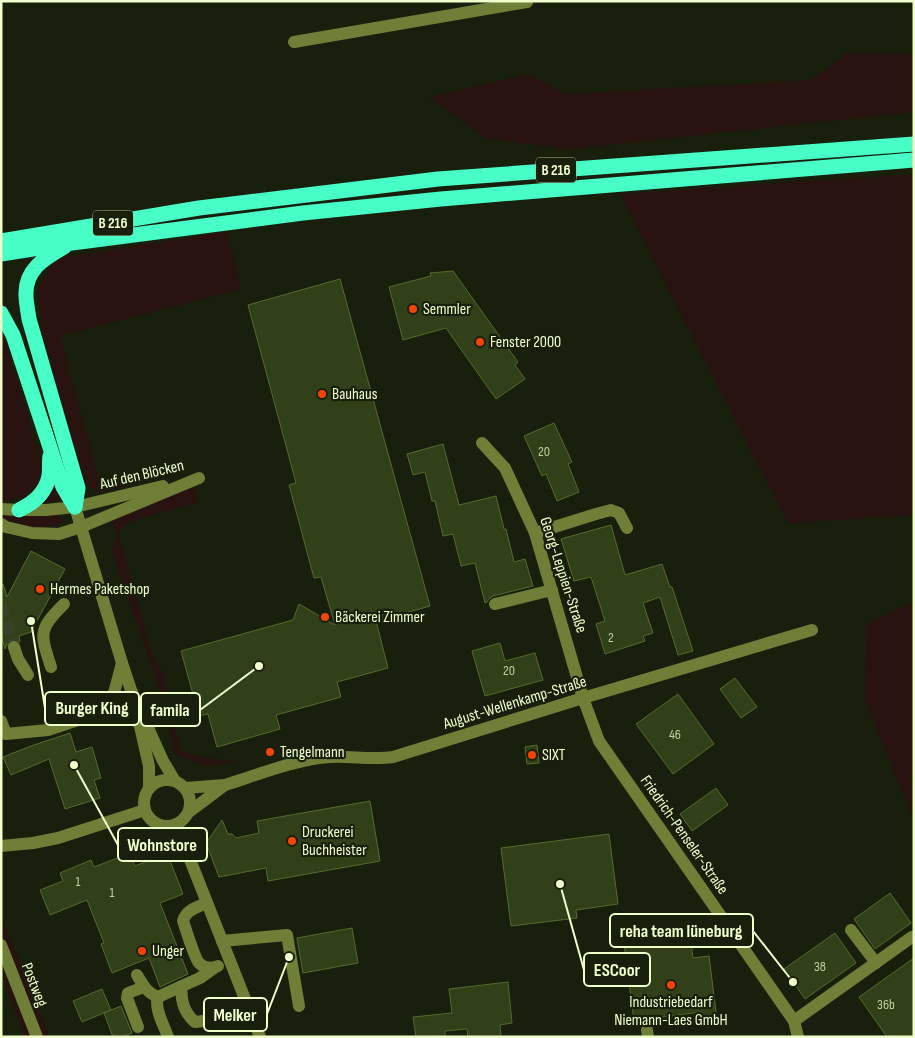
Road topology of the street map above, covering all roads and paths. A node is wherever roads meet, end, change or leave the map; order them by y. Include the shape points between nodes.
1 (527, 2) edge
2 (294, 42) dead end
3 (914, 144) edge
4 (914, 160) edge
5 (1, 235) edge
6 (28, 237) junction
7 (1, 241) edge
8 (72, 243) junction
9 (1, 254) edge
10 (1, 313) edge
11 (482, 443) dead end
12 (51, 449) junction
13 (75, 508) junction
14 (1, 509) edge
15 (19, 510) junction
16 (1, 524) edge
17 (81, 527) junction
18 (627, 528) dead end
19 (535, 533) junction
20 (552, 590) junction
21 (64, 604) dead end
22 (495, 604) dead end
23 (812, 630) dead end
24 (14, 647) tunnel mouth
25 (122, 663) junction
26 (51, 667) dead end
27 (28, 675) dead end
28 (132, 690) junction
29 (583, 698) junction
30 (99, 708) junction
31 (1, 721) edge
32 (139, 723) junction
33 (4, 735) edge
34 (180, 784) junction
35 (225, 785) junction
36 (149, 788) junction
37 (145, 810) junction
38 (189, 812) junction
39 (176, 824) junction
40 (1, 846) edge
41 (207, 903) junction
42 (851, 930) dead end
43 (912, 937) dead end
44 (222, 941) junction
45 (1, 944) edge
46 (230, 961) junction
47 (876, 963) junction
48 (214, 968) junction
49 (138, 975) dead end
50 (182, 986) junction
51 (144, 987) junction
52 (158, 997) junction
53 (247, 1004) junction
54 (299, 1006) dead end
55 (794, 1021) junction
56 (138, 1027) dead end
57 (256, 1036) edge
58 (37, 1037) edge
59 (168, 1037) edge
60 (798, 1037) edge

1 - 2 street
3 - 6 highway, B 216 via 438,179 198,208
4 - 8 highway, B 216 via 441,199
5 - 6 highway
6 - 7 highway, B 216
8 - 9 highway, B 216
8 - 13 highway via 38,263 29,275 25,293 29,319 78,488
10 - 12 highway via 13,335
11 - 19 street, Georg-Leppien-Straße via 505,468
12 - 13 highway
12 - 15 highway via 49,478 44,489 31,504
13 - 15 street
13 - 17 street
13 - 17 street, Auf den Blöcken via 199,478
14 - 15 street
16 - 17 street via 32,533 58,534
17 - 25 street
18 - 19 street via 618,513 612,510
19 - 20 street, Georg-Leppien-Straße
20 - 22 street
20 - 29 street, Georg-Leppien-Straße
21 - 26 street via 49,619 44,630 43,642
23 - 29 street, August-Wellenkamp-Straße
24 - 27 street
25 - 28 street
25 - 30 street via 114,693
28 - 32 street
28 - 34 street via 162,762
29 - 35 street, August-Wellenkamp-Straße via 393,757 312,760
29 - 55 street, Friedrich-Penseler-Straße via 599,740
30 - 32 street via 120,710
30 - 33 street via 90,716 48,730
31 - 33 street
32 - 36 street via 149,766
34 - 35 street, August-Wellenkamp-Straße
34 - 36 street via 161,780
34 - 38 street via 189,795
35 - 38 street, August-Wellenkamp-Straße
36 - 37 street via 145,795
37 - 39 street via 154,822 169,826
37 - 40 street via 58,838
38 - 39 street
39 - 41 street
41 - 44 street
41 - 48 street via 191,910 183,921 198,962 206,968
42 - 47 street
43 - 47 street
44 - 46 street
44 - 54 street via 287,935
45 - 58 street, Postweg
46 - 48 street
46 - 53 street
47 - 55 street
48 - 50 street
49 - 51 street
50 - 52 street
50 - 53 street via 182,1000 194,1022 211,1020
51 - 52 street
51 - 56 street via 128,993 127,998
52 - 59 street via 157,1007
53 - 57 street
55 - 60 street, Friedrich-Penseler-Straße

